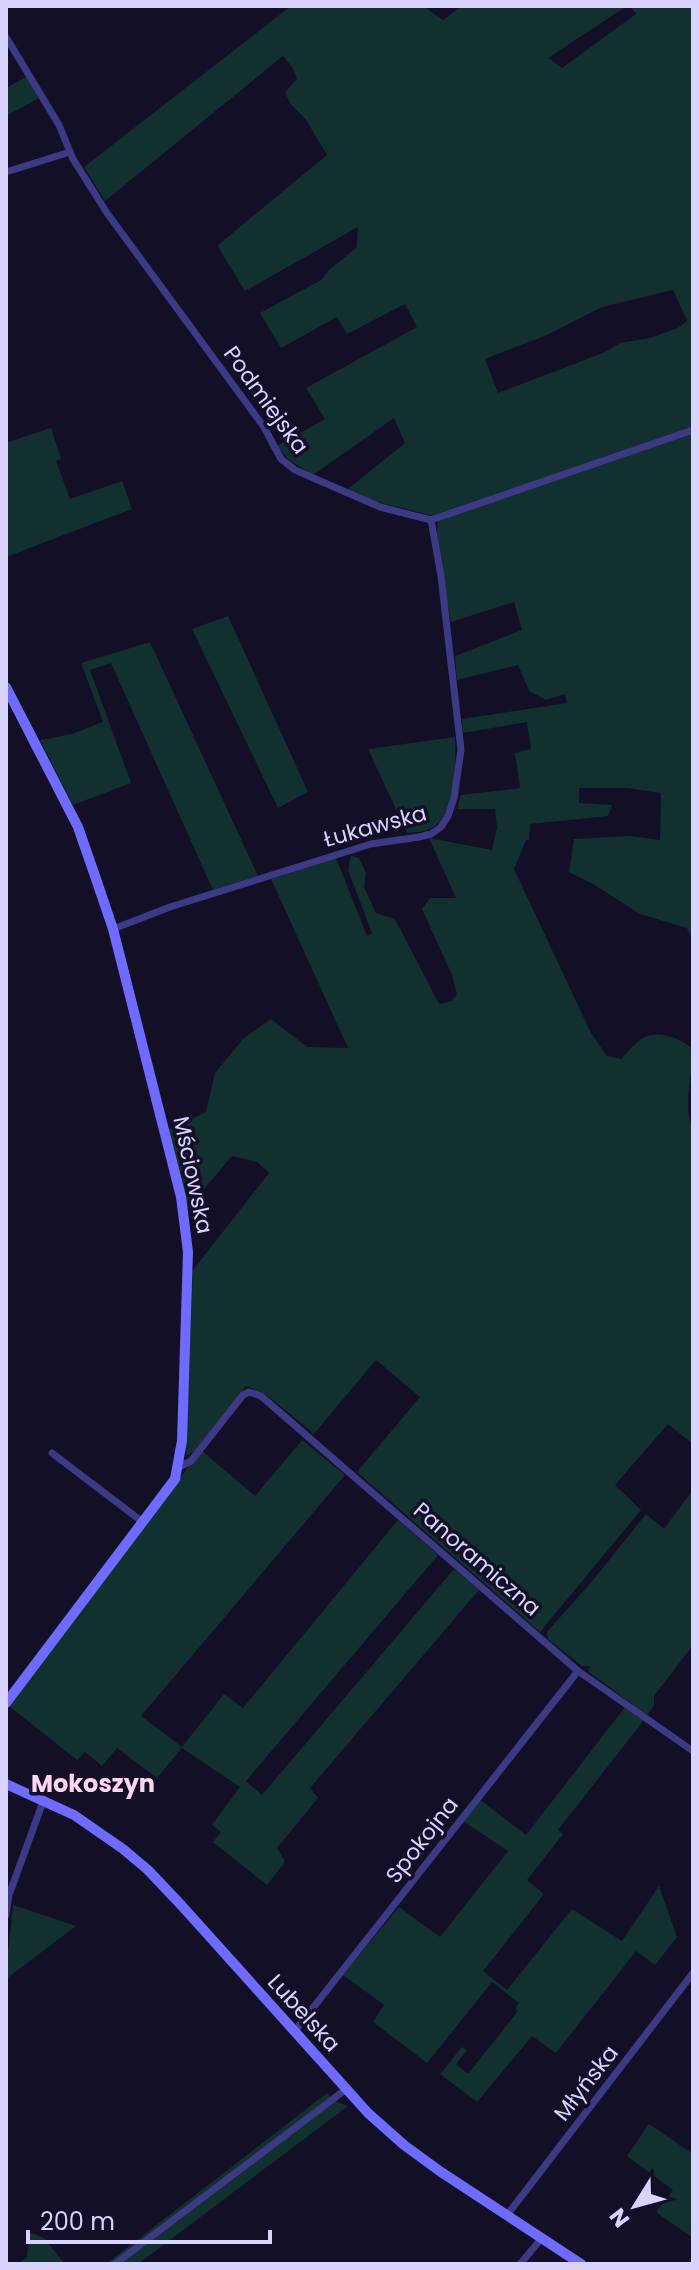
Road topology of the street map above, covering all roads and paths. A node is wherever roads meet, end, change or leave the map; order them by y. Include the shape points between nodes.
1 (6, 37) edge
2 (70, 152) junction
3 (6, 172) edge
4 (693, 430) edge
5 (431, 520) junction
6 (6, 687) edge
7 (113, 929) junction
8 (52, 1453) dead end
9 (179, 1467) junction
10 (144, 1523) junction
11 (578, 1671) junction
12 (6, 1703) edge
13 (693, 1751) edge
14 (6, 1784) edge
15 (44, 1799) junction
16 (6, 1915) edge
17 (693, 1973) edge
18 (294, 2032) junction
19 (345, 2090) junction
20 (507, 2215) junction
21 (542, 2238) junction
22 (115, 2264) edge
23 (520, 2264) edge
24 (581, 2264) edge

1 - 2 street, Podmiejska
2 - 3 street
2 - 5 street, Podmiejska via 107,213 264,427 281,459 355,498
4 - 5 street
5 - 7 street, Łukawska via 461,750 454,798 441,827 431,834 371,844
6 - 7 street, Mściowska via 78,827
7 - 9 street, Mściowska via 186,1223
8 - 10 street
9 - 10 street, Mściowska
9 - 11 street, Panoramiczna via 191,1461 243,1395 261,1396
10 - 12 street, Mściowska
11 - 13 street, Panoramiczna
11 - 18 street, Spokojna
14 - 15 street, Lubelska
15 - 16 street
15 - 18 street, Lubelska via 96,1828 148,1870
17 - 20 street, Młyńska
18 - 19 street, Lubelska
19 - 20 street, Lubelska via 404,2145
19 - 22 street
20 - 21 street, Lubelska
21 - 23 street
21 - 24 street, Lubelska

